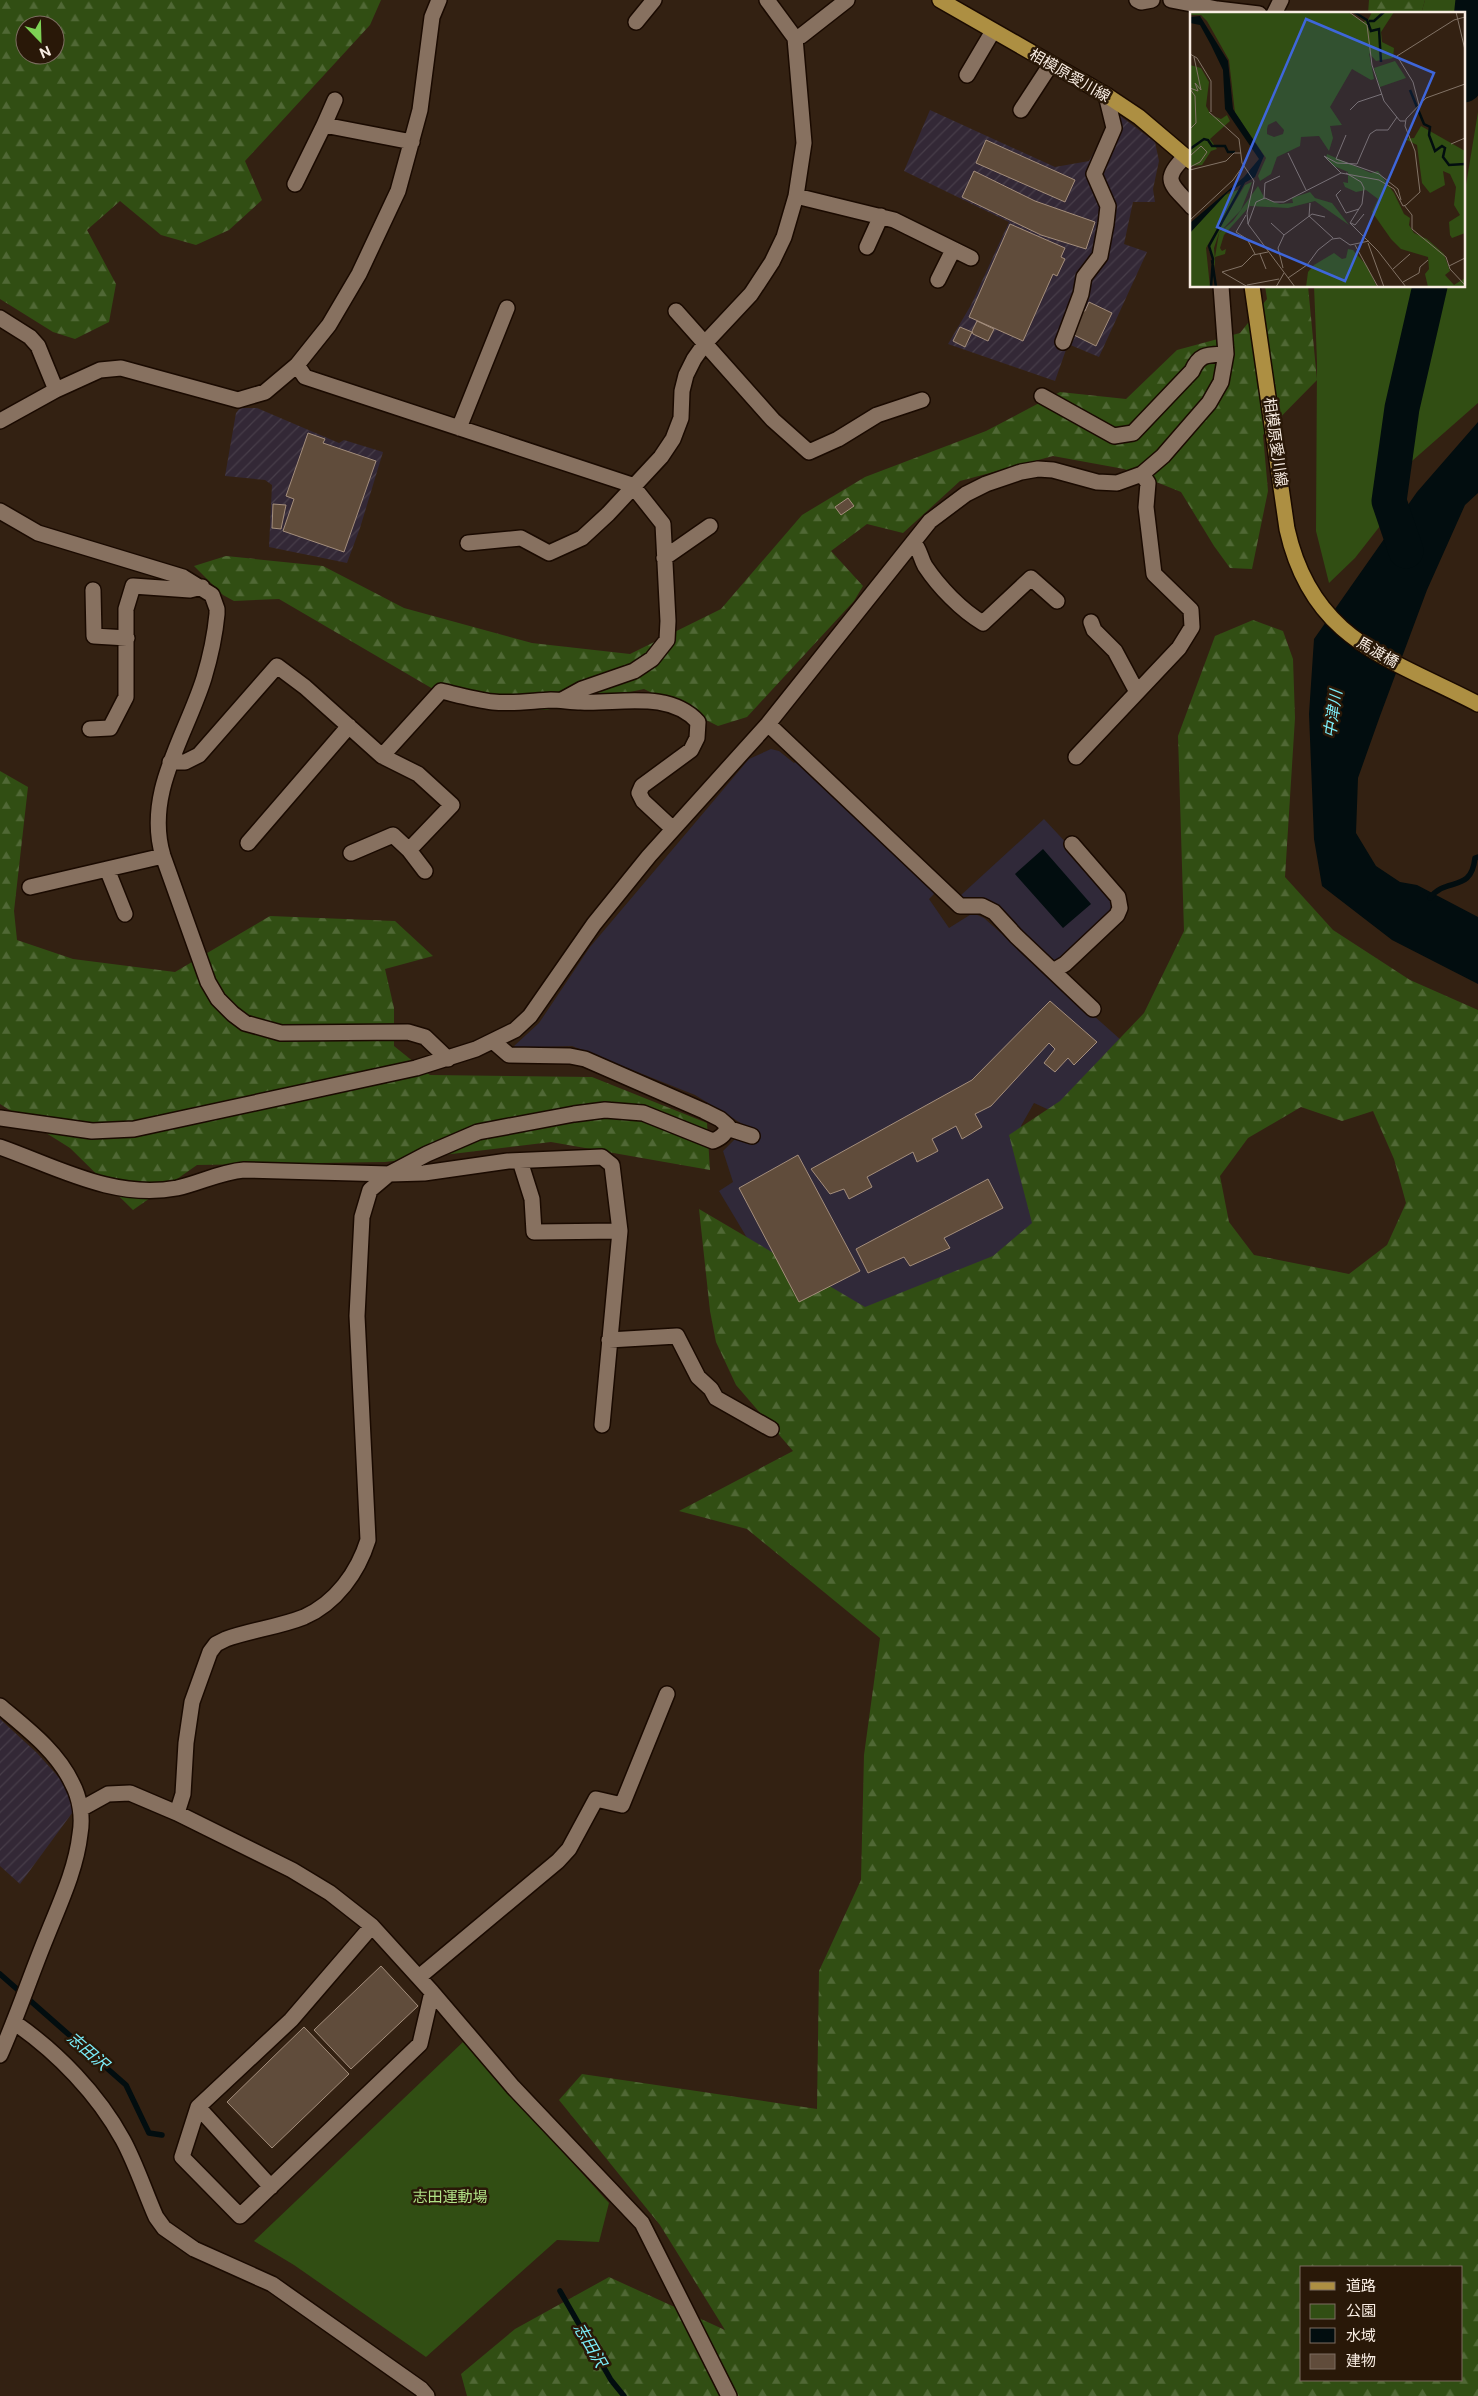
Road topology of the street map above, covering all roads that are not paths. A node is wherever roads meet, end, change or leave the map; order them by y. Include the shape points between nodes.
1 (440, 0) edge
2 (654, 0) edge
3 (767, 0) edge
4 (847, 0) edge
5 (940, 0) edge
6 (1137, 0) edge
7 (1152, 0) edge
8 (1171, 0) edge
9 (1281, 0) edge
10 (1242, 12) edge
11 (1275, 12) edge
12 (636, 22) dead end
13 (993, 31) junction
14 (795, 38) junction
15 (1051, 64) junction
16 (967, 75) dead end
17 (1106, 95) junction
18 (335, 100) dead end
19 (1020, 110) dead end
20 (324, 125) junction
21 (412, 142) junction
22 (1189, 159) edge
23 (295, 184) dead end
24 (796, 196) junction
25 (1190, 205) edge
26 (881, 216) junction
27 (868, 247) dead end
28 (953, 250) junction
29 (971, 258) dead end
30 (938, 280) dead end
31 (1221, 288) edge
32 (1252, 288) edge
33 (507, 308) dead end
34 (676, 311) dead end
35 (0, 318) edge
36 (706, 342) junction
37 (1062, 342) dead end
38 (1226, 354) junction
39 (297, 365) junction
40 (56, 390) junction
41 (1042, 396) dead end
42 (922, 400) dead end
43 (0, 421) edge
44 (459, 428) junction
45 (1142, 474) junction
46 (632, 485) junction
47 (0, 511) edge
48 (710, 526) dead end
49 (913, 542) junction
50 (468, 543) dead end
51 (664, 558) junction
52 (202, 587) junction
53 (93, 590) dead end
54 (1311, 594) joint
55 (1057, 601) dead end
56 (1091, 622) dead end
57 (127, 638) junction
58 (1137, 692) junction
59 (562, 700) junction
60 (1478, 704) edge
61 (768, 724) junction
62 (349, 726) junction
63 (90, 729) dead end
64 (382, 756) junction
65 (1076, 757) dead end
66 (170, 762) junction
67 (672, 828) junction
68 (248, 844) dead end
69 (1072, 844) dead end
70 (409, 850) junction
71 (351, 853) dead end
72 (163, 856) junction
73 (107, 870) junction
74 (425, 871) dead end
75 (30, 887) dead end
76 (125, 914) dead end
77 (1053, 971) junction
78 (1093, 1009) dead end
79 (494, 1042) junction
80 (448, 1059) junction
81 (0, 1118) edge
82 (727, 1128) junction
83 (752, 1136) dead end
84 (0, 1147) edge
85 (520, 1161) junction
86 (389, 1174) junction
87 (620, 1231) junction
88 (609, 1340) junction
89 (602, 1425) dead end
90 (771, 1429) dead end
91 (667, 1694) dead end
92 (0, 1706) edge
93 (81, 1809) junction
94 (177, 1813) junction
95 (372, 1926) junction
96 (419, 1978) junction
97 (432, 1992) junction
98 (15, 2023) junction
99 (0, 2055) edge
100 (198, 2107) junction
101 (271, 2187) junction
102 (427, 2396) edge
103 (729, 2396) edge

1 - 21 street via 432,17 420,110
2 - 12 street
3 - 14 street
4 - 14 street
5 - 13 main road, 相模原愛川線
6 - 7 street
8 - 10 street
9 - 11 street
13 - 15 main road, 相模原愛川線
13 - 16 street
14 - 24 street via 804,143
15 - 17 main road, 相模原愛川線
15 - 19 street
17 - 22 main road, 相模原愛川線 via 1139,117
17 - 37 street via 1114,128 1094,174 1108,206 1106,224 1100,256 1084,277 1081,294
18 - 20 street
20 - 21 street
20 - 23 street
21 - 39 street via 398,190 359,274 329,325
22 - 25 street via 1174,167 1171,185
24 - 26 street
24 - 36 street via 784,237 772,262 751,294
26 - 27 street
26 - 28 street
28 - 29 street
28 - 30 street
31 - 38 street
32 - 54 main road, 相模原愛川線 via 1288,529 1296,563
33 - 44 street
34 - 36 street
35 - 40 street via 38,346
36 - 42 street via 773,420 810,452 877,415
36 - 46 street via 686,376 682,391 682,418 673,438 660,457
38 - 41 street via 1205,355 1196,361 1192,371 1126,436 1114,436
38 - 45 street via 1216,394 1163,456
39 - 40 street via 265,392 238,400 121,368 100,370
39 - 44 street via 305,378
40 - 43 street
44 - 46 street
45 - 49 street via 1123,482 1106,483 1053,470 1021,472 966,494 930,521
45 - 58 street via 1148,483 1146,507 1154,574 1191,610 1192,627 1179,648
46 - 50 street via 582,538 548,553 521,538
46 - 51 street via 662,524
47 - 52 street via 38,533 183,577
48 - 51 street
49 - 55 street via 940,585 983,623 1031,576
49 - 61 street
51 - 59 street via 667,640 652,659 634,671 582,689
52 - 57 street via 190,590 133,586 126,609
52 - 66 street via 212,595 217,609 216,620 204,678
53 - 57 street via 94,636
54 - 60 main road, 馬渡橋 via 1336,624 1366,646
56 - 58 street via 1094,630 1115,652
57 - 63 street via 126,697 110,728
58 - 65 street
59 - 64 street via 493,702 441,691
59 - 67 street via 649,701 690,713 698,722 697,738 691,750 642,786 639,793 643,801
61 - 67 street
61 - 77 street via 960,906 982,906 994,912
62 - 64 street
62 - 66 street via 277,666 199,755 185,762
62 - 68 street
64 - 70 street via 418,774 452,805
66 - 72 street via 156,822
67 - 79 street via 594,924 530,1016 515,1030
69 - 77 street via 1118,897 1120,908 1117,916 1065,964
70 - 71 street via 393,835
70 - 74 street
72 - 73 street
72 - 80 street via 208,982 218,999 245,1023 281,1032 408,1032 425,1037
73 - 75 street
73 - 76 street
77 - 78 street
79 - 80 street
79 - 82 street via 509,1054 570,1056 597,1064 695,1106 720,1119
80 - 81 street via 134,1129 92,1131
82 - 83 street
82 - 86 street via 723,1135 713,1140 643,1113 595,1111 478,1132
84 - 86 street via 97,1184 137,1189 178,1188 224,1172 244,1170
85 - 86 street
85 - 87 street via 532,1199 534,1232
85 - 87 street via 602,1157 612,1165
86 - 94 street via 370,1190 362,1217 357,1316 368,1522 364,1554 344,1586 312,1612 226,1639 210,1652 192,1702 183,1794
87 - 88 street
88 - 89 street
88 - 90 street via 677,1336 698,1377 716,1398
91 - 96 street via 622,1805 596,1799 569,1848 558,1861
92 - 93 street via 63,1766
93 - 94 street via 108,1794 130,1793
93 - 98 street via 73,1868
94 - 95 street via 292,1870 330,1893
95 - 96 street
95 - 100 street via 291,2020
96 - 97 street
97 - 101 street via 420,2044
97 - 103 street via 512,2087 642,2223
98 - 99 street
98 - 102 street via 55,2055 97,2101 123,2141 156,2217 164,2228 194,2249 272,2284
100 - 101 street
100 - 101 street via 182,2157 240,2216

